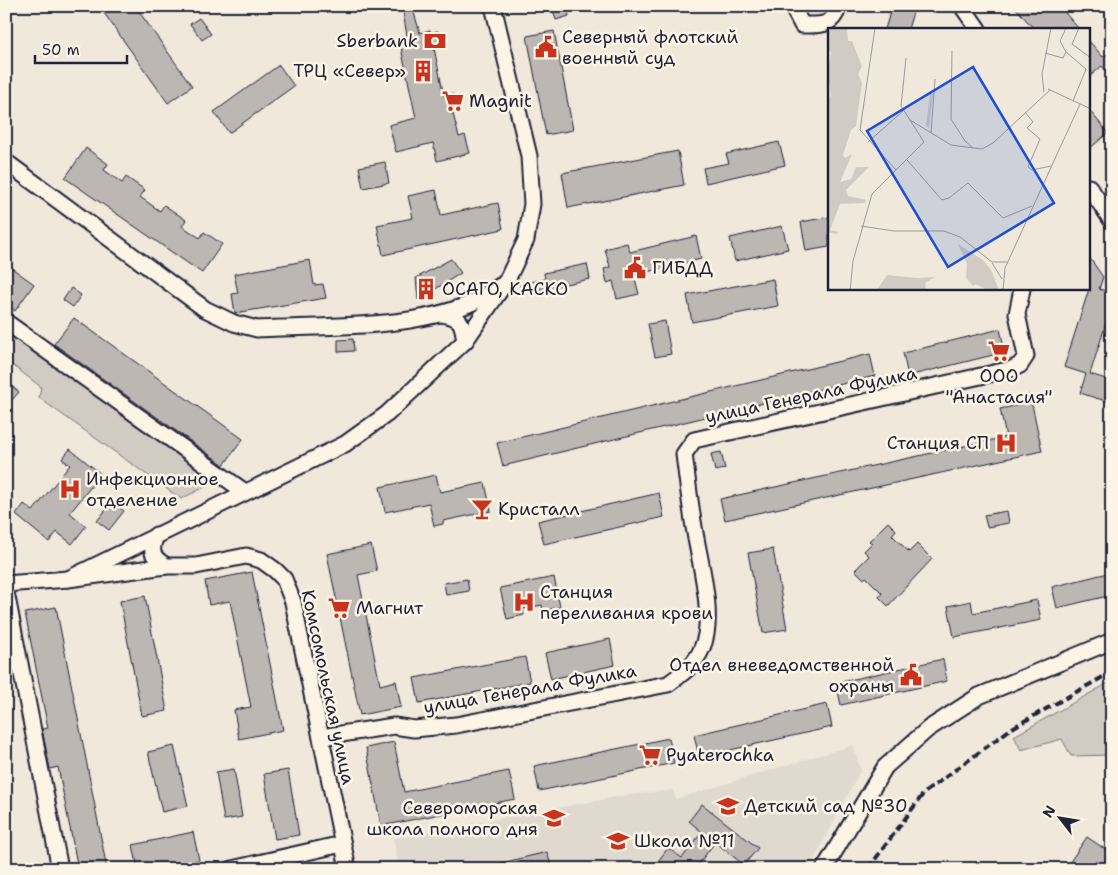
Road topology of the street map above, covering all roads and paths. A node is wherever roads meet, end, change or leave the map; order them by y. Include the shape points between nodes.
1 (493, 6) edge
2 (792, 6) edge
3 (839, 6) edge
4 (962, 6) edge
5 (977, 28) edge
6 (6, 162) edge
7 (1090, 188) edge
8 (1112, 221) edge
9 (507, 280) junction
10 (1022, 290) edge
11 (441, 314) junction
12 (6, 322) edge
13 (465, 341) junction
14 (245, 492) junction
15 (156, 535) junction
16 (166, 566) junction
17 (68, 579) junction
18 (6, 584) edge
19 (6, 592) edge
20 (1112, 641) edge
21 (321, 737) junction
22 (342, 844) junction
23 (60, 869) edge
24 (232, 869) edge
25 (348, 869) edge
26 (824, 869) edge

1 - 9 street, Комсомольская улица via 529,156 532,204 526,240
2 - 3 street via 802,25 826,26
4 - 5 street
6 - 11 street via 205,309 234,323 257,329 398,322
7 - 8 street
9 - 11 street via 471,303
9 - 13 street, Комсомольская улица
10 - 21 street, улица Генерала Фулика via 1017,314 1026,356 1020,365 1012,369 694,440 684,454 706,586 704,646 687,670 668,684 456,725 414,729 394,726
11 - 13 street via 456,317 463,324
12 - 14 street
13 - 14 street, Комсомольская улица via 387,414 345,444
14 - 15 street, Комсомольская улица
15 - 16 street via 150,550 152,557
15 - 17 street, Комсомольская улица
16 - 17 street, Комсомольская улица
16 - 21 street, Комсомольская улица via 196,566 246,556 261,560 284,579 293,602
17 - 18 street, Комсомольская улица
19 - 23 street
20 - 26 street via 980,696 928,729 885,767
21 - 22 street, Комсомольская улица
22 - 24 street
22 - 25 street, Комсомольская улица

